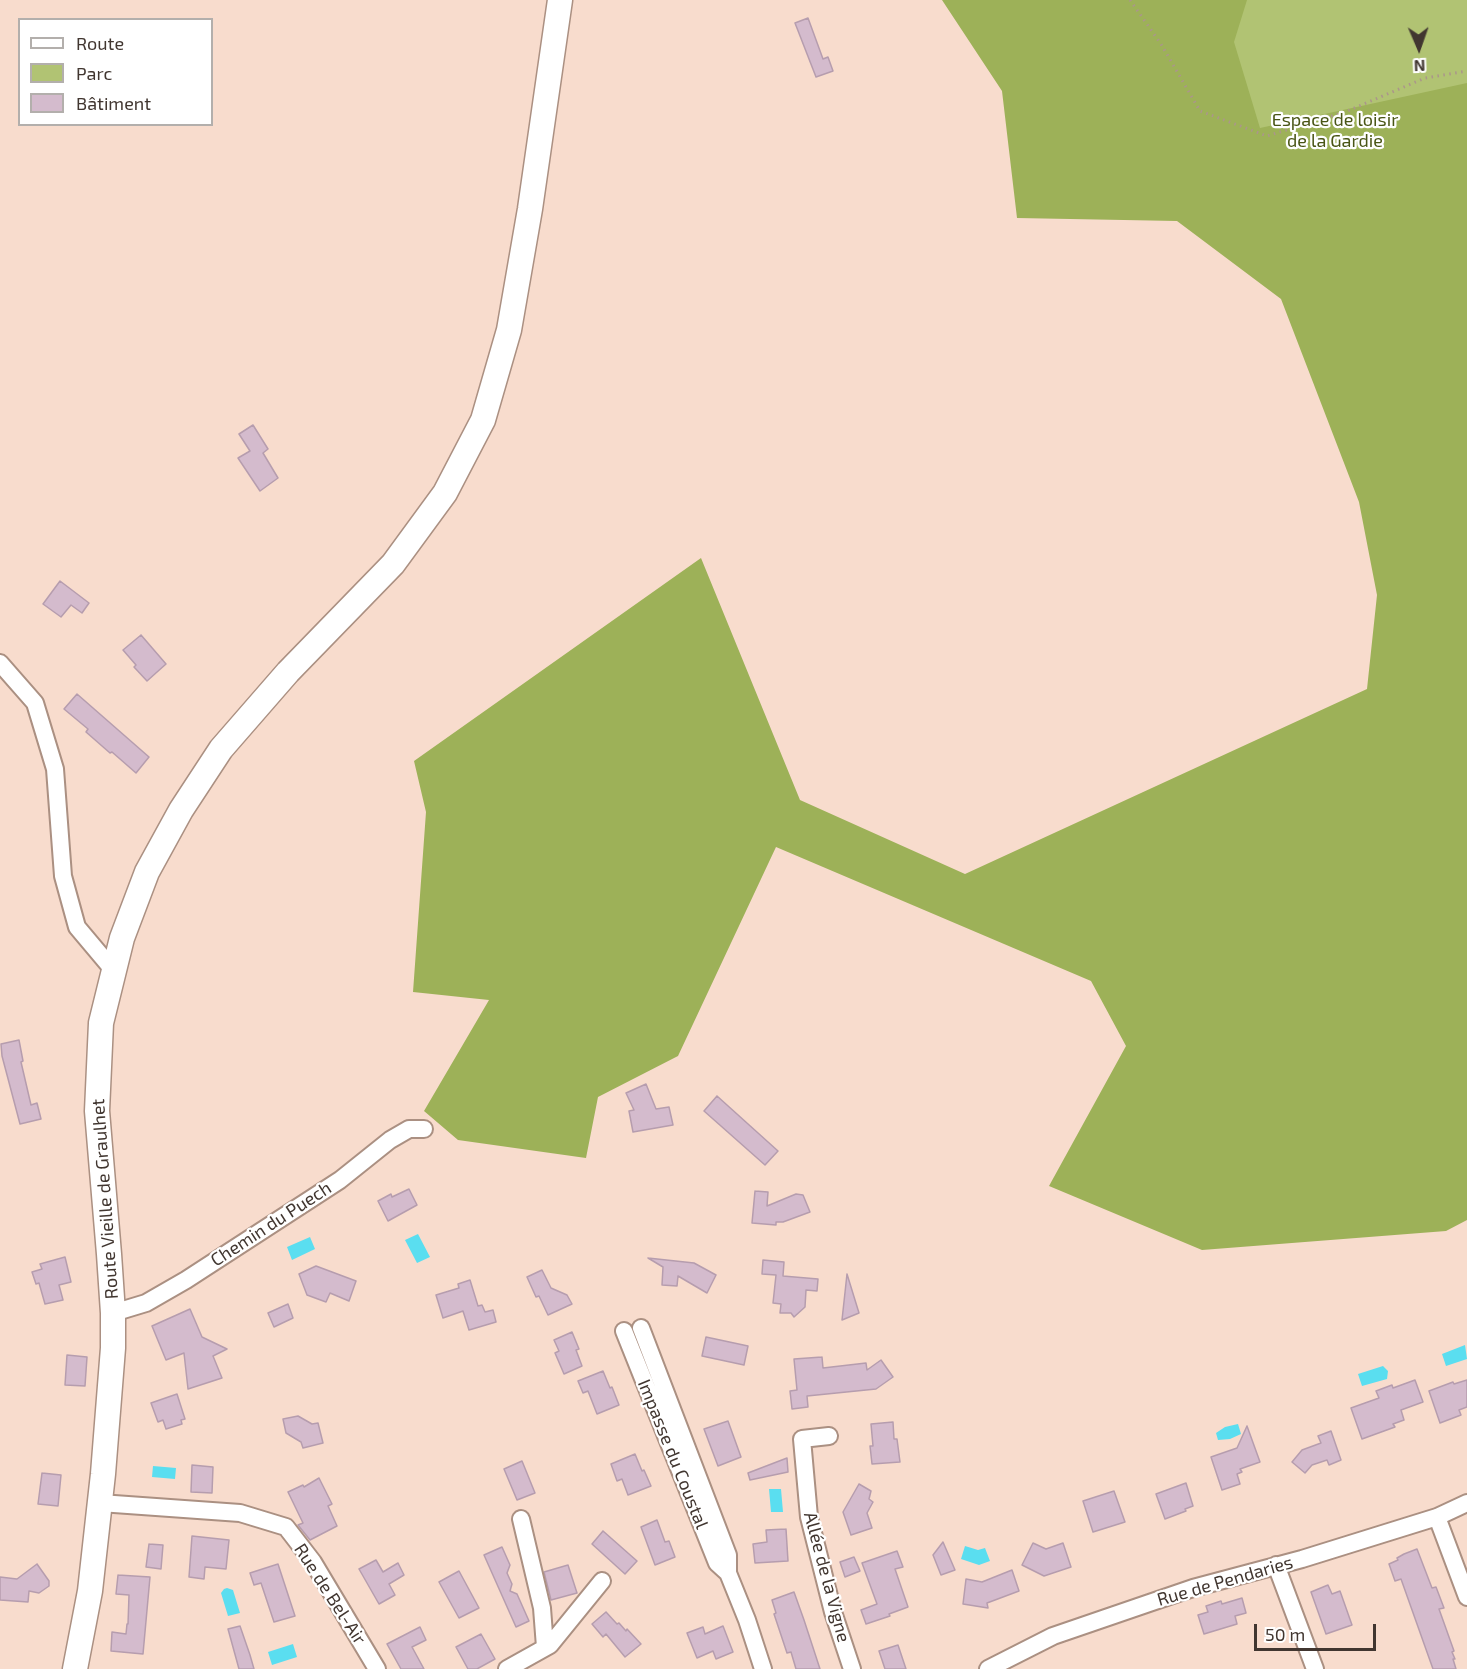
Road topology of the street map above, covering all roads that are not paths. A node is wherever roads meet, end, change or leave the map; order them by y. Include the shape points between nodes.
1 (560, 0) edge
2 (0, 663) edge
3 (114, 970) junction
4 (424, 1129) dead end
5 (113, 1313) junction
6 (641, 1328) dead end
7 (624, 1331) dead end
8 (829, 1436) dead end
9 (100, 1503) junction
10 (1467, 1503) edge
11 (1437, 1517) junction
12 (521, 1519) dead end
13 (1276, 1565) junction
14 (728, 1573) junction
15 (602, 1581) dead end
16 (1467, 1597) edge
17 (545, 1647) junction
18 (75, 1669) edge
19 (377, 1669) edge
20 (507, 1669) edge
21 (763, 1669) edge
22 (852, 1669) edge
23 (988, 1669) edge
24 (1315, 1669) edge

1 - 3 main road, Route Vieille de Graulhet via 509,330 483,420 445,494 393,564 288,672 221,749 147,872
2 - 3 street via 35,703 55,769 63,876 77,927
3 - 5 main road, Route Vieille de Graulhet via 101,1023 97,1111
4 - 5 street, Chemin du Puech via 409,1129 390,1140 339,1180 186,1280 146,1303
5 - 9 main road, Route Vieille de Graulhet
6 - 14 street, Impasse du Coustal via 728,1555
7 - 14 street, Impasse du Coustal via 717,1563
8 - 22 street, Allée de la Vigne via 802,1439 809,1517 832,1612
9 - 18 main road, Route Vieille de Graulhet via 90,1591
9 - 19 street, Rue de Bel-Air via 240,1513 286,1527 313,1562
10 - 11 street, Rue de Pendaries
11 - 13 street, Rue de Pendaries
11 - 16 street
12 - 17 street via 542,1608
13 - 23 street, Rue de Pendaries via 1193,1588 1053,1636
13 - 24 street
14 - 21 street, Impasse du Coustal
15 - 17 street
17 - 20 street

